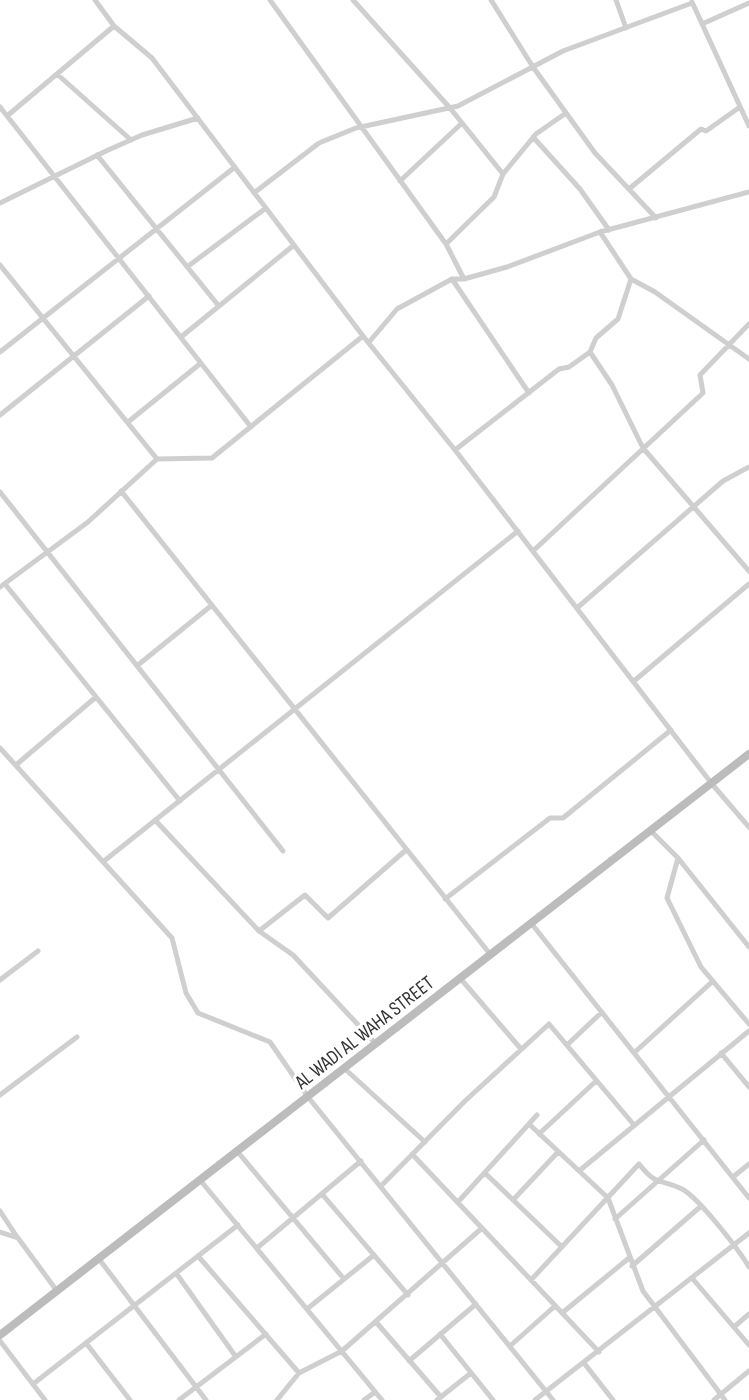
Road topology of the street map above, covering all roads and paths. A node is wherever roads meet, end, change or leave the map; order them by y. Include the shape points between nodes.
1 (95, 0) edge
2 (353, 0) edge
3 (491, 0) edge
4 (616, 0) edge
5 (272, 1) edge
6 (691, 2) edge
7 (749, 3) edge
8 (702, 24) junction
9 (114, 26) junction
10 (626, 28) junction
11 (533, 67) junction
12 (57, 74) junction
13 (0, 107) edge
14 (740, 107) junction
15 (450, 108) junction
16 (566, 113) junction
17 (746, 113) edge
18 (7, 116) junction
19 (198, 118) junction
20 (462, 123) junction
21 (749, 126) edge
22 (360, 128) junction
23 (533, 137) junction
24 (131, 140) junction
25 (97, 155) junction
26 (235, 167) junction
27 (503, 174) junction
28 (56, 176) junction
29 (400, 182) junction
30 (629, 189) junction
31 (749, 192) edge
32 (254, 193) junction
33 (0, 203) edge
34 (266, 208) junction
35 (656, 218) junction
36 (157, 229) junction
37 (609, 230) junction
38 (600, 232) junction
39 (446, 244) junction
40 (294, 245) junction
41 (120, 258) junction
42 (0, 265) edge
43 (187, 267) junction
44 (452, 279) junction
45 (464, 279) junction
46 (631, 279) junction
47 (149, 296) junction
48 (218, 305) junction
49 (43, 318) junction
50 (749, 324) edge
51 (363, 336) junction
52 (181, 337) junction
53 (370, 341) junction
54 (728, 345) junction
55 (0, 352) edge
56 (590, 352) junction
57 (74, 356) junction
58 (749, 359) edge
59 (201, 363) junction
60 (529, 393) junction
61 (0, 415) edge
62 (128, 423) junction
63 (251, 427) junction
64 (643, 448) junction
65 (455, 450) junction
66 (158, 459) junction
67 (749, 467) edge
68 (121, 491) junction
69 (0, 492) edge
70 (694, 507) junction
71 (518, 531) junction
72 (533, 551) junction
73 (48, 552) junction
74 (749, 571) edge
75 (749, 584) edge
76 (2, 586) edge
77 (212, 605) junction
78 (577, 608) junction
79 (138, 665) junction
80 (634, 681) junction
81 (96, 697) junction
82 (294, 709) junction
83 (671, 730) junction
84 (0, 748) edge
85 (749, 754) edge
86 (16, 765) junction
87 (219, 769) junction
88 (712, 783) junction
89 (180, 801) junction
90 (155, 820) junction
91 (748, 823) edge
92 (651, 831) junction
93 (406, 850) junction
94 (284, 851) dead end
95 (678, 858) junction
96 (104, 861) junction
97 (446, 899) junction
98 (531, 923) junction
99 (259, 931) junction
100 (749, 947) edge
101 (38, 951) dead end
102 (490, 954) junction
103 (460, 978) junction
104 (0, 980) edge
105 (713, 981) junction
106 (602, 1012) junction
107 (749, 1024) edge
108 (749, 1031) edge
109 (77, 1037) dead end
110 (376, 1044) junction
111 (567, 1045) junction
112 (521, 1049) junction
113 (634, 1052) junction
114 (721, 1053) junction
115 (345, 1069) junction
116 (597, 1081) junction
117 (749, 1087) edge
118 (0, 1095) edge
119 (669, 1096) junction
120 (308, 1097) junction
121 (537, 1115) dead end
122 (529, 1125) junction
123 (634, 1125) junction
124 (539, 1134) junction
125 (704, 1140) junction
126 (425, 1142) junction
127 (237, 1151) junction
128 (558, 1152) junction
129 (412, 1154) junction
130 (361, 1161) junction
131 (749, 1164) edge
132 (579, 1171) junction
133 (484, 1173) junction
134 (733, 1177) junction
135 (201, 1180) junction
136 (657, 1182) junction
137 (381, 1186) junction
138 (322, 1194) junction
139 (608, 1198) junction
140 (749, 1198) edge
141 (513, 1200) junction
142 (458, 1202) junction
143 (700, 1207) junction
144 (0, 1211) edge
145 (293, 1218) junction
146 (615, 1219) junction
147 (238, 1225) junction
148 (482, 1228) junction
149 (0, 1232) edge
150 (749, 1233) edge
151 (18, 1238) junction
152 (735, 1244) junction
153 (562, 1247) junction
154 (257, 1248) junction
155 (374, 1255) junction
156 (198, 1256) junction
157 (629, 1258) junction
158 (99, 1259) junction
159 (444, 1264) junction
160 (632, 1266) junction
161 (749, 1267) edge
162 (176, 1273) junction
163 (692, 1278) junction
164 (344, 1279) junction
165 (531, 1280) junction
166 (57, 1291) junction
167 (408, 1295) junction
168 (476, 1304) junction
169 (136, 1305) junction
170 (555, 1306) junction
171 (655, 1307) junction
172 (307, 1309) junction
173 (562, 1313) junction
174 (749, 1314) edge
175 (376, 1322) junction
176 (734, 1327) junction
177 (266, 1334) junction
178 (440, 1334) junction
179 (0, 1335) edge
180 (0, 1341) edge
181 (86, 1343) junction
182 (749, 1345) edge
183 (510, 1346) junction
184 (342, 1351) junction
185 (599, 1352) junction
186 (236, 1357) junction
187 (409, 1361) junction
188 (584, 1363) junction
189 (749, 1371) edge
190 (299, 1373) junction
191 (471, 1373) junction
192 (33, 1384) junction
193 (196, 1387) junction
194 (546, 1391) junction
195 (375, 1392) junction
196 (723, 1397) edge
197 (439, 1399) edge
198 (45, 1400) edge
199 (130, 1400) edge
200 (179, 1400) edge
201 (206, 1400) edge
202 (277, 1400) edge
203 (364, 1400) edge
204 (382, 1400) edge
205 (493, 1400) edge
206 (535, 1400) edge
207 (553, 1400) edge
208 (613, 1400) edge
209 (714, 1400) edge

1 - 9 street
2 - 15 street
3 - 11 street
4 - 10 street
5 - 22 street
6 - 8 street
6 - 10 street
7 - 8 street
8 - 14 street
9 - 12 street
9 - 19 street via 152,58
10 - 11 street via 563,51
11 - 15 street
11 - 16 street
12 - 18 street
12 - 24 street
13 - 18 street
14 - 17 street
14 - 30 street via 706,131 700,129
15 - 20 street
15 - 22 street
16 - 23 street
16 - 30 street via 595,153
17 - 21 street
18 - 28 street
19 - 24 street
19 - 26 street
20 - 27 street
20 - 29 street
22 - 29 street
22 - 32 street via 319,143
23 - 27 street
23 - 37 street via 580,189
24 - 25 street
25 - 28 street
25 - 36 street
26 - 32 street
26 - 36 street
27 - 39 street via 494,197
28 - 33 street
28 - 41 street
29 - 39 street
30 - 35 street
31 - 35 street
32 - 34 street
34 - 40 street
34 - 43 street
35 - 37 street
36 - 41 street
36 - 43 street
37 - 38 street
38 - 45 street
38 - 46 street
39 - 45 street
40 - 48 street
40 - 51 street
41 - 47 street
41 - 49 street
42 - 49 street
43 - 48 street
44 - 45 street
44 - 53 street via 397,309
44 - 60 street
46 - 54 street
46 - 56 street via 618,320 596,338
47 - 52 street
47 - 57 street
48 - 52 street
49 - 55 street
49 - 57 street
50 - 54 street
51 - 53 street
51 - 63 street
52 - 59 street
53 - 65 street
54 - 58 street
54 - 64 street via 700,375 703,393
56 - 60 street via 569,367 559,369
56 - 64 street via 612,385
57 - 61 street
57 - 62 street
59 - 62 street
59 - 63 street
60 - 65 street
62 - 66 street
63 - 66 street via 212,458
64 - 70 street
64 - 72 street
65 - 71 street
66 - 68 street
67 - 70 street via 723,481
68 - 73 street
68 - 77 street
69 - 73 street
70 - 74 street
70 - 78 street
71 - 72 street
71 - 82 street
72 - 78 street
73 - 76 street
73 - 79 street
75 - 80 street
76 - 81 street
77 - 79 street
77 - 82 street
78 - 80 street
79 - 87 street
80 - 83 street
81 - 86 street
81 - 89 street
82 - 87 street
82 - 93 street
83 - 88 street
83 - 97 street via 563,818 550,818
84 - 86 street
85 - 88 main road, AL WADI AL WAHA STREET
86 - 96 street
87 - 89 street
87 - 94 street
88 - 91 street
88 - 92 main road, AL WADI AL WAHA STREET
89 - 90 street
90 - 96 street
90 - 99 street
92 - 95 street
92 - 98 main road, AL WADI AL WAHA STREET
93 - 97 street
93 - 99 street via 328,918 305,895
95 - 100 street
95 - 105 street via 668,898 701,967
96 - 120 street via 172,938 186,993 198,1013 270,1042
97 - 102 street
98 - 102 main road, AL WADI AL WAHA STREET
98 - 106 street
99 - 110 street via 293,954
101 - 104 street
102 - 103 main road, AL WADI AL WAHA STREET
103 - 110 main road, AL WADI AL WAHA STREET
103 - 112 street
105 - 107 street
105 - 113 street
106 - 111 street
106 - 113 street
108 - 114 street
109 - 118 street
110 - 115 main road, AL WADI AL WAHA STREET
111 - 112 street via 549,1024
111 - 116 street
112 - 126 street
113 - 119 street
114 - 117 street
114 - 119 street
115 - 120 main road, AL WADI AL WAHA STREET
115 - 126 street
116 - 123 street
116 - 124 street
119 - 123 street
119 - 125 street
120 - 127 main road, AL WADI AL WAHA STREET
120 - 130 street
121 - 122 street
122 - 124 street
122 - 133 street
123 - 132 street
124 - 128 street
125 - 134 street
125 - 136 street
126 - 129 street
127 - 135 main road, AL WADI AL WAHA STREET
127 - 145 street
128 - 132 street
128 - 141 street
129 - 137 street
129 - 142 street
130 - 137 street
130 - 138 street
131 - 134 street
132 - 139 street
133 - 141 street
133 - 142 street
134 - 140 street
135 - 147 street
135 - 158 main road, AL WADI AL WAHA STREET
136 - 139 street via 639,1164
136 - 143 street via 684,1190
136 - 146 street
137 - 159 street
138 - 145 street
138 - 155 street
139 - 146 street
139 - 153 street
141 - 153 street
142 - 148 street
143 - 152 street
143 - 160 street
144 - 151 street
145 - 154 street
145 - 164 street
146 - 157 street
147 - 154 street
147 - 156 street
148 - 159 street
148 - 165 street
149 - 151 street
150 - 152 street
151 - 166 street
152 - 161 street
152 - 163 street
153 - 165 street
154 - 172 street
155 - 164 street
155 - 167 street
156 - 162 street
156 - 177 street
157 - 160 street
157 - 173 street
158 - 166 main road, AL WADI AL WAHA STREET
158 - 169 street
159 - 167 street
159 - 168 street
160 - 171 street
162 - 169 street
162 - 186 street
163 - 171 street
163 - 176 street
164 - 172 street
165 - 170 street
166 - 179 main road, AL WADI AL WAHA STREET
167 - 175 street
168 - 178 street
168 - 183 street
169 - 181 street
169 - 193 street
170 - 173 street
170 - 183 street
171 - 185 street
171 - 196 street
172 - 184 street
173 - 185 street
174 - 176 street
175 - 184 street
175 - 187 street
176 - 182 street
177 - 186 street
177 - 190 street
178 - 187 street
178 - 191 street
180 - 192 street
181 - 192 street
181 - 199 street
183 - 194 street
184 - 190 street
184 - 195 street
185 - 188 street
186 - 193 street
187 - 197 street
188 - 194 street
188 - 208 street
189 - 196 street
190 - 202 street
191 - 197 street
191 - 205 street
192 - 198 street
193 - 200 street
193 - 201 street
194 - 206 street
194 - 207 street
195 - 203 street
195 - 204 street
196 - 209 street

